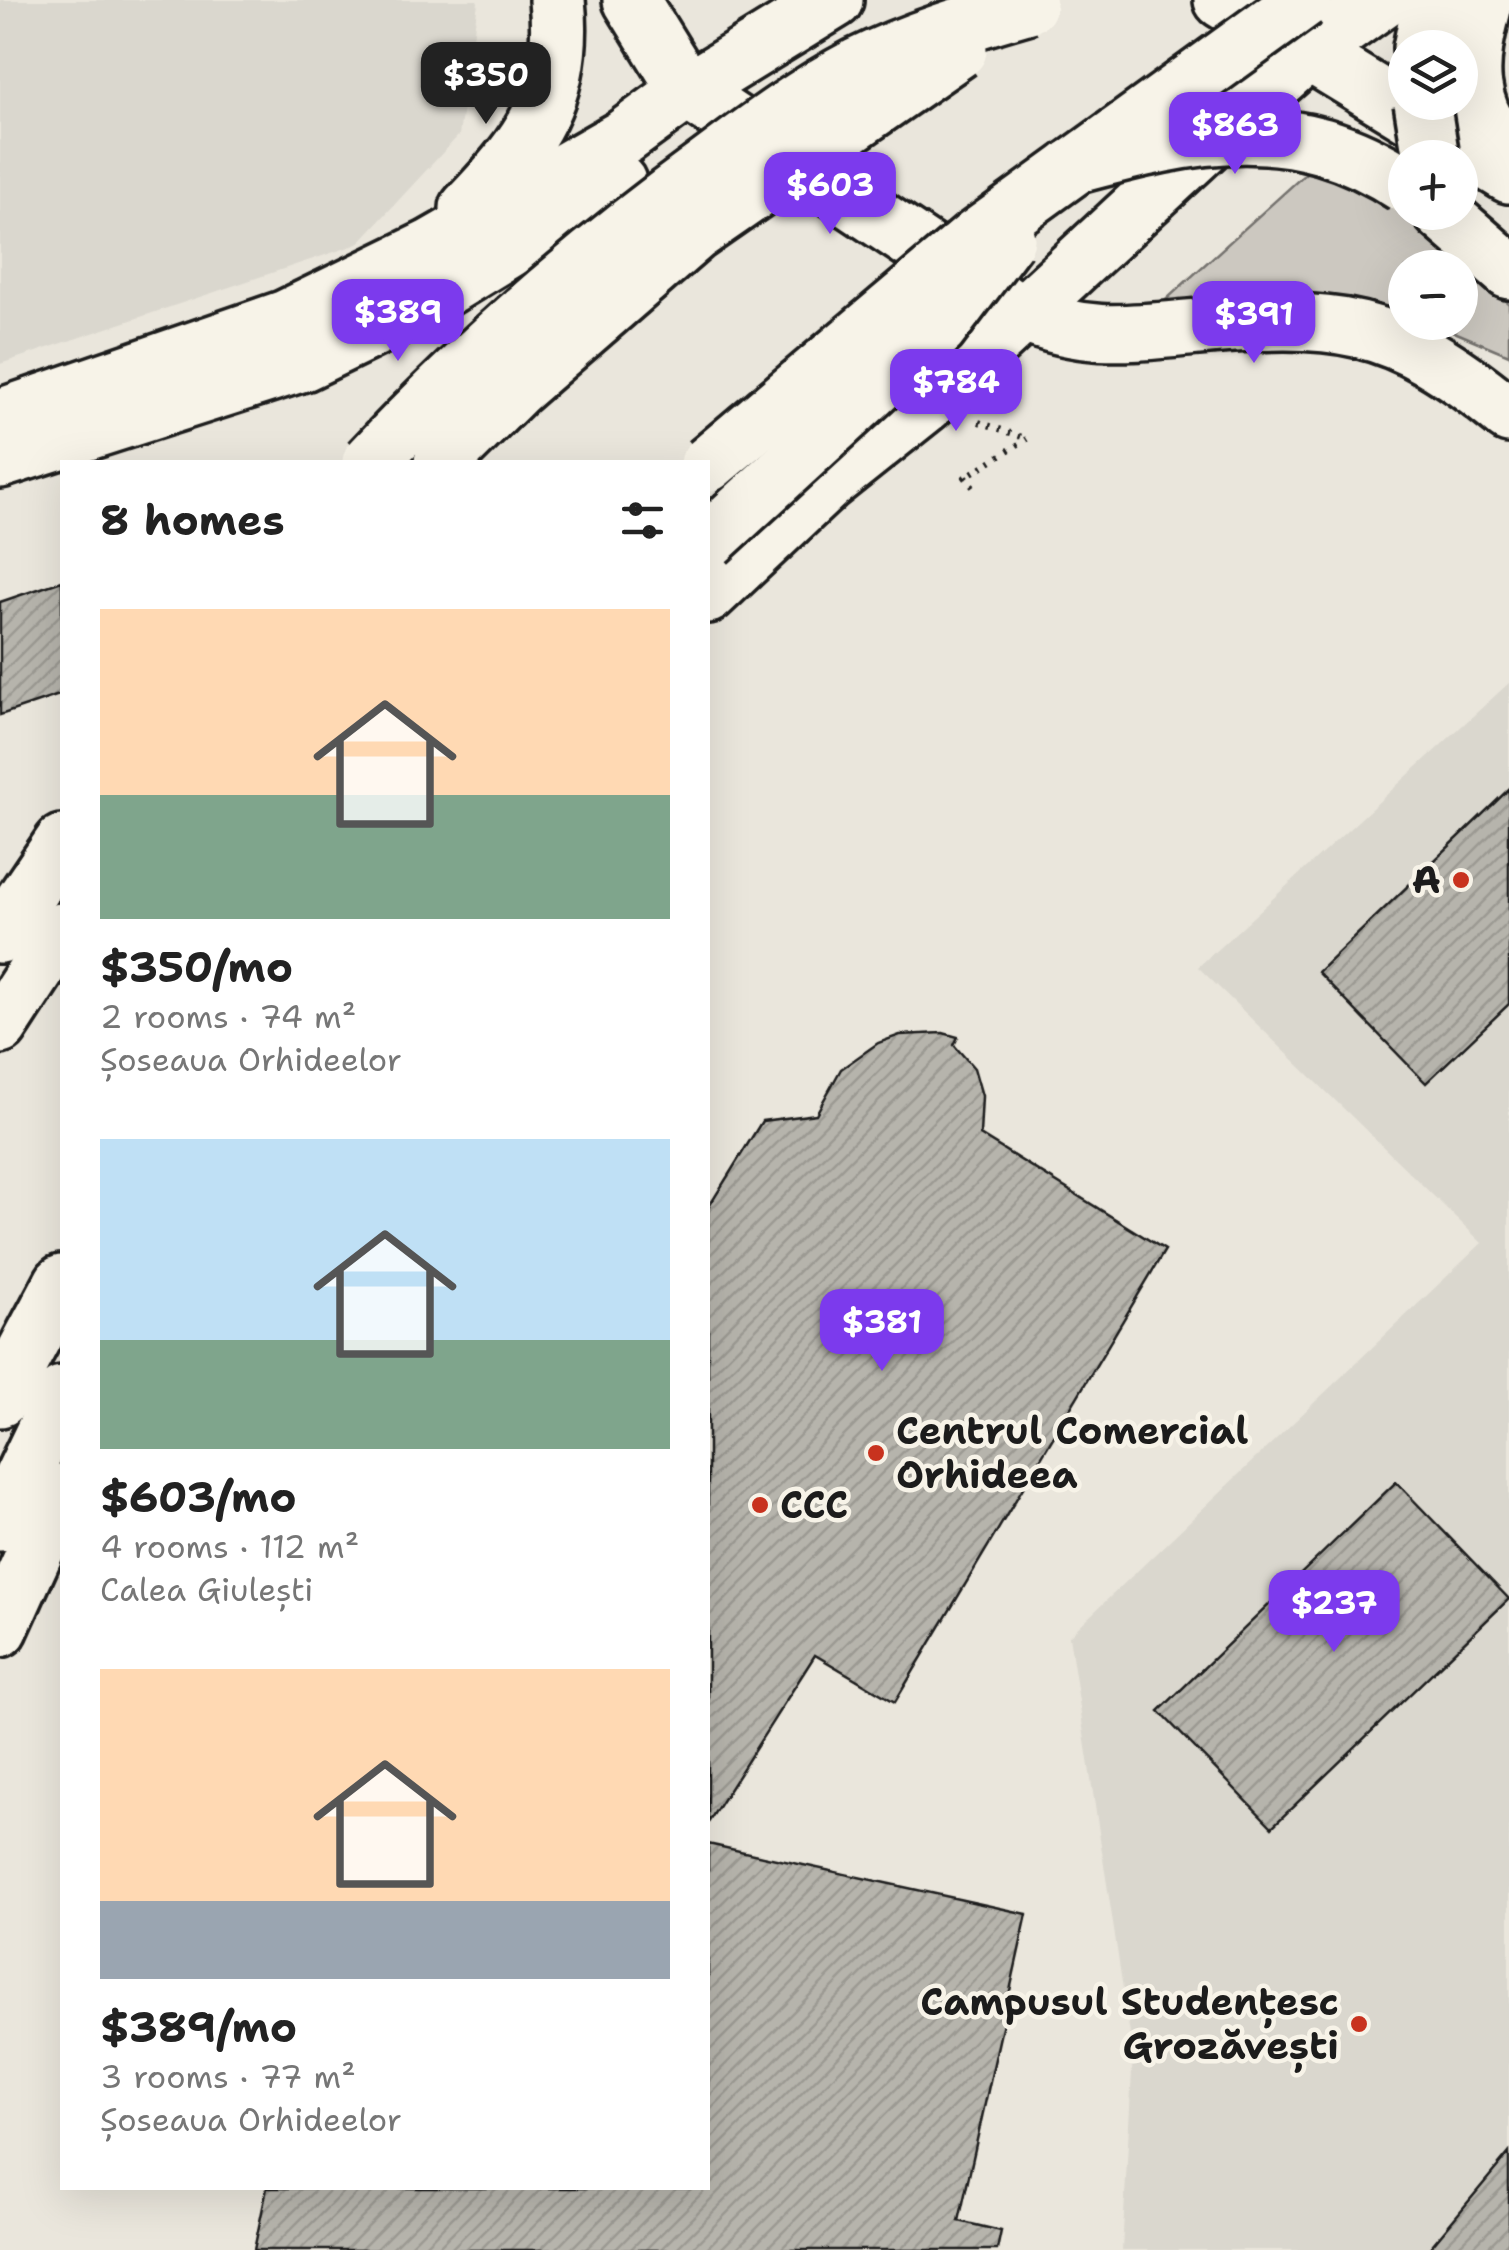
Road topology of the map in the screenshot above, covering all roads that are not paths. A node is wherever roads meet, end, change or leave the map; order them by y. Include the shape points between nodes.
1 (557, 0) edge
2 (631, 0) edge
3 (835, 0) edge
4 (1222, 0) edge
5 (1382, 0) edge
6 (1430, 0) edge
7 (1485, 0) edge
8 (1033, 2) edge
9 (1307, 26) edge
10 (1424, 30) edge
11 (702, 101) junction
12 (1509, 156) edge
13 (1061, 174) junction
14 (1388, 174) edge
15 (1509, 175) edge
16 (1465, 230) edge
17 (430, 248) junction
18 (1509, 271) edge
19 (1022, 314) junction
20 (1509, 415) edge
21 (0, 418) edge
22 (0, 460) edge
23 (372, 460) edge
24 (444, 460) edge
25 (710, 462) edge
26 (710, 539) edge
27 (710, 593) edge
28 (60, 846) edge
29 (60, 934) edge
30 (0, 935) edge
31 (0, 1026) edge
32 (60, 1287) edge
33 (60, 1398) edge
34 (0, 1399) edge
35 (60, 1496) edge
36 (0, 1523) edge
37 (0, 1629) edge

1 - 17 main road via 558,48 548,104 518,155
2 - 11 main road
3 - 11 main road
4 - 9 main road
5 - 9 main road
6 - 10 main road
7 - 12 main road via 1472,90 1486,130
8 - 23 main road, bridge via 930,34 785,109 568,274
8 - 24 main road, bridge via 694,234
9 - 13 main road, bridge
9 - 15 main road
9 - 19 main road
11 - 17 main road via 624,136
11 - 19 main road
11 - 22 main road via 652,161 449,286 319,355
13 - 14 main road, bridge via 1194,138 1277,134 1327,144
13 - 25 main road, bridge via 875,319
13 - 26 main road, bridge via 939,328
16 - 18 main road
17 - 21 main road via 286,318
19 - 20 main road via 1064,331 1103,336 1316,321 1365,329 1412,346
19 - 27 main road
28 - 30 main road
29 - 31 main road
32 - 34 main road
33 - 36 main road
35 - 37 main road

